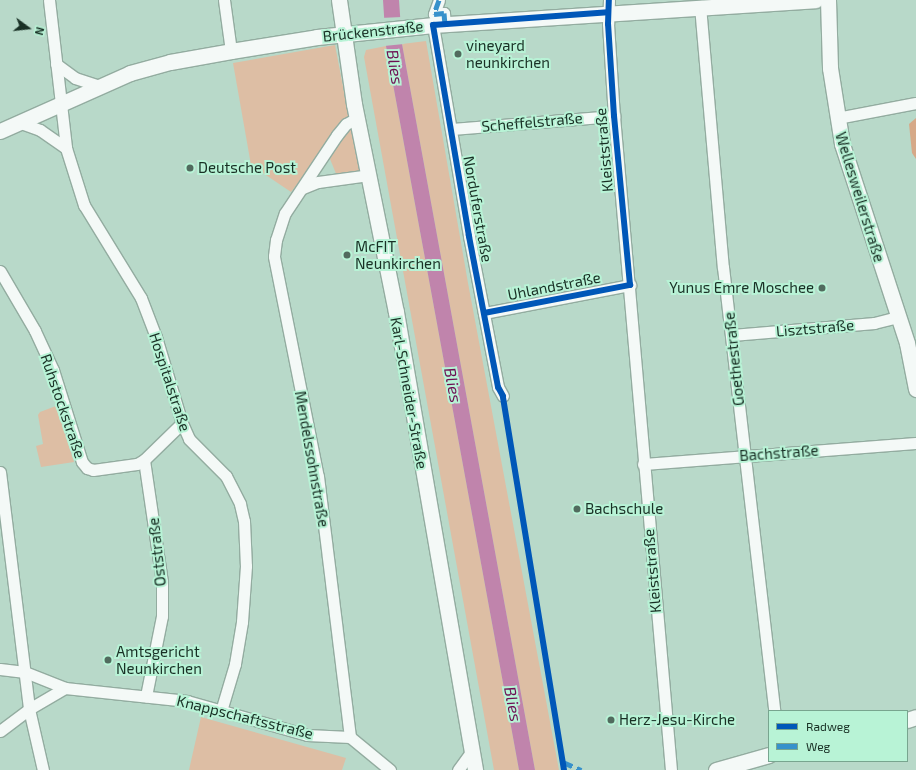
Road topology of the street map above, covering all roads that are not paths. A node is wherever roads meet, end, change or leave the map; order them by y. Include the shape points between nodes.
1 (48, 0) edge
2 (224, 0) edge
3 (339, 0) edge
4 (439, 0) edge
5 (815, 0) edge
6 (828, 0) edge
7 (608, 6) edge
8 (700, 6) junction
9 (434, 25) junction
10 (343, 35) junction
11 (231, 51) junction
12 (56, 64) junction
13 (99, 86) junction
14 (916, 102) edge
15 (61, 104) junction
16 (614, 116) junction
17 (357, 118) junction
18 (837, 118) junction
19 (21, 123) junction
20 (451, 128) junction
21 (0, 131) edge
22 (66, 148) junction
23 (369, 175) junction
24 (302, 188) junction
25 (0, 271) edge
26 (630, 285) junction
27 (484, 313) junction
28 (898, 317) junction
29 (732, 335) junction
30 (916, 389) edge
31 (502, 396) dead end
32 (182, 423) junction
33 (916, 443) edge
34 (744, 455) junction
35 (144, 460) junction
36 (643, 464) junction
37 (0, 472) edge
38 (0, 669) edge
39 (25, 672) junction
40 (65, 688) junction
41 (146, 696) junction
42 (30, 709) junction
43 (774, 710) edge
44 (221, 711) junction
45 (0, 731) edge
46 (350, 737) junction
47 (470, 752) junction
48 (768, 755) edge
49 (43, 770) edge
50 (390, 770) edge
51 (458, 770) edge
52 (469, 770) edge
53 (475, 770) edge
54 (671, 770) edge
55 (716, 770) edge

1 - 12 street, Hospitalstraße
2 - 11 street
3 - 10 street, Karl-Schneider-Straße
4 - 9 street via 434,14 444,13
5 - 8 street, Brückenstraße
6 - 18 street, Wellesweilerstraße via 830,68
7 - 8 street, Brückenstraße
7 - 9 street, Brückenstraße
7 - 16 street, Kleiststraße
8 - 29 street, Goethestraße
9 - 10 street, Brückenstraße
9 - 20 street, Norduferstraße
10 - 11 street, Brückenstraße
10 - 17 street, Karl-Schneider-Straße
11 - 13 street, Brückenstraße via 170,62 130,73
12 - 13 street via 75,78
12 - 15 street, Hospitalstraße
13 - 15 street, Brückenstraße
14 - 18 street
15 - 19 street, Brückenstraße
15 - 22 street, Hospitalstraße
16 - 20 street, Scheffelstraße
16 - 26 street, Kleiststraße
17 - 23 street, Karl-Schneider-Straße
17 - 24 street, Mendelssohnstraße via 346,124 337,135
18 - 28 street, Wellesweilerstraße via 842,144
19 - 21 street, Brückenstraße
19 - 22 street via 40,130
20 - 27 street, Norduferstraße
22 - 32 street, Hospitalstraße via 84,205 140,298 159,344
23 - 24 street via 318,182
23 - 47 street, Karl-Schneider-Straße via 396,312
24 - 46 street, Mendelssohnstraße via 285,213 276,240 274,256 318,477
25 - 35 street, Ruhstockstraße via 35,331 53,370 82,462 93,470
26 - 27 street, Uhlandstraße
26 - 36 street, Kleiststraße
27 - 31 street, Norduferstraße via 498,388
28 - 29 street, Lisztstraße via 874,323
28 - 30 street, Wellesweilerstraße via 907,343
29 - 34 street, Goethestraße
32 - 35 street
32 - 44 street, Hospitalstraße via 189,439 226,476 235,490 244,521 246,566 242,622 235,664
33 - 34 street, Bachstraße
34 - 36 street, Bachstraße
34 - 43 street, Goethestraße
35 - 41 street, Oststraße via 162,582 162,616
36 - 54 street, Kleiststraße
37 - 39 street
38 - 39 street, Knappschaftsstraße
39 - 40 street, Knappschaftsstraße
39 - 42 street
40 - 41 street, Knappschaftsstraße
40 - 42 street
41 - 44 street, Knappschaftsstraße via 187,701
42 - 45 street
42 - 49 street
44 - 46 street, Knappschaftsstraße via 306,735
46 - 50 street
47 - 51 street
47 - 52 street, Karl-Schneider-Straße
47 - 53 street, Karl-Schneider-Straße
48 - 55 street

